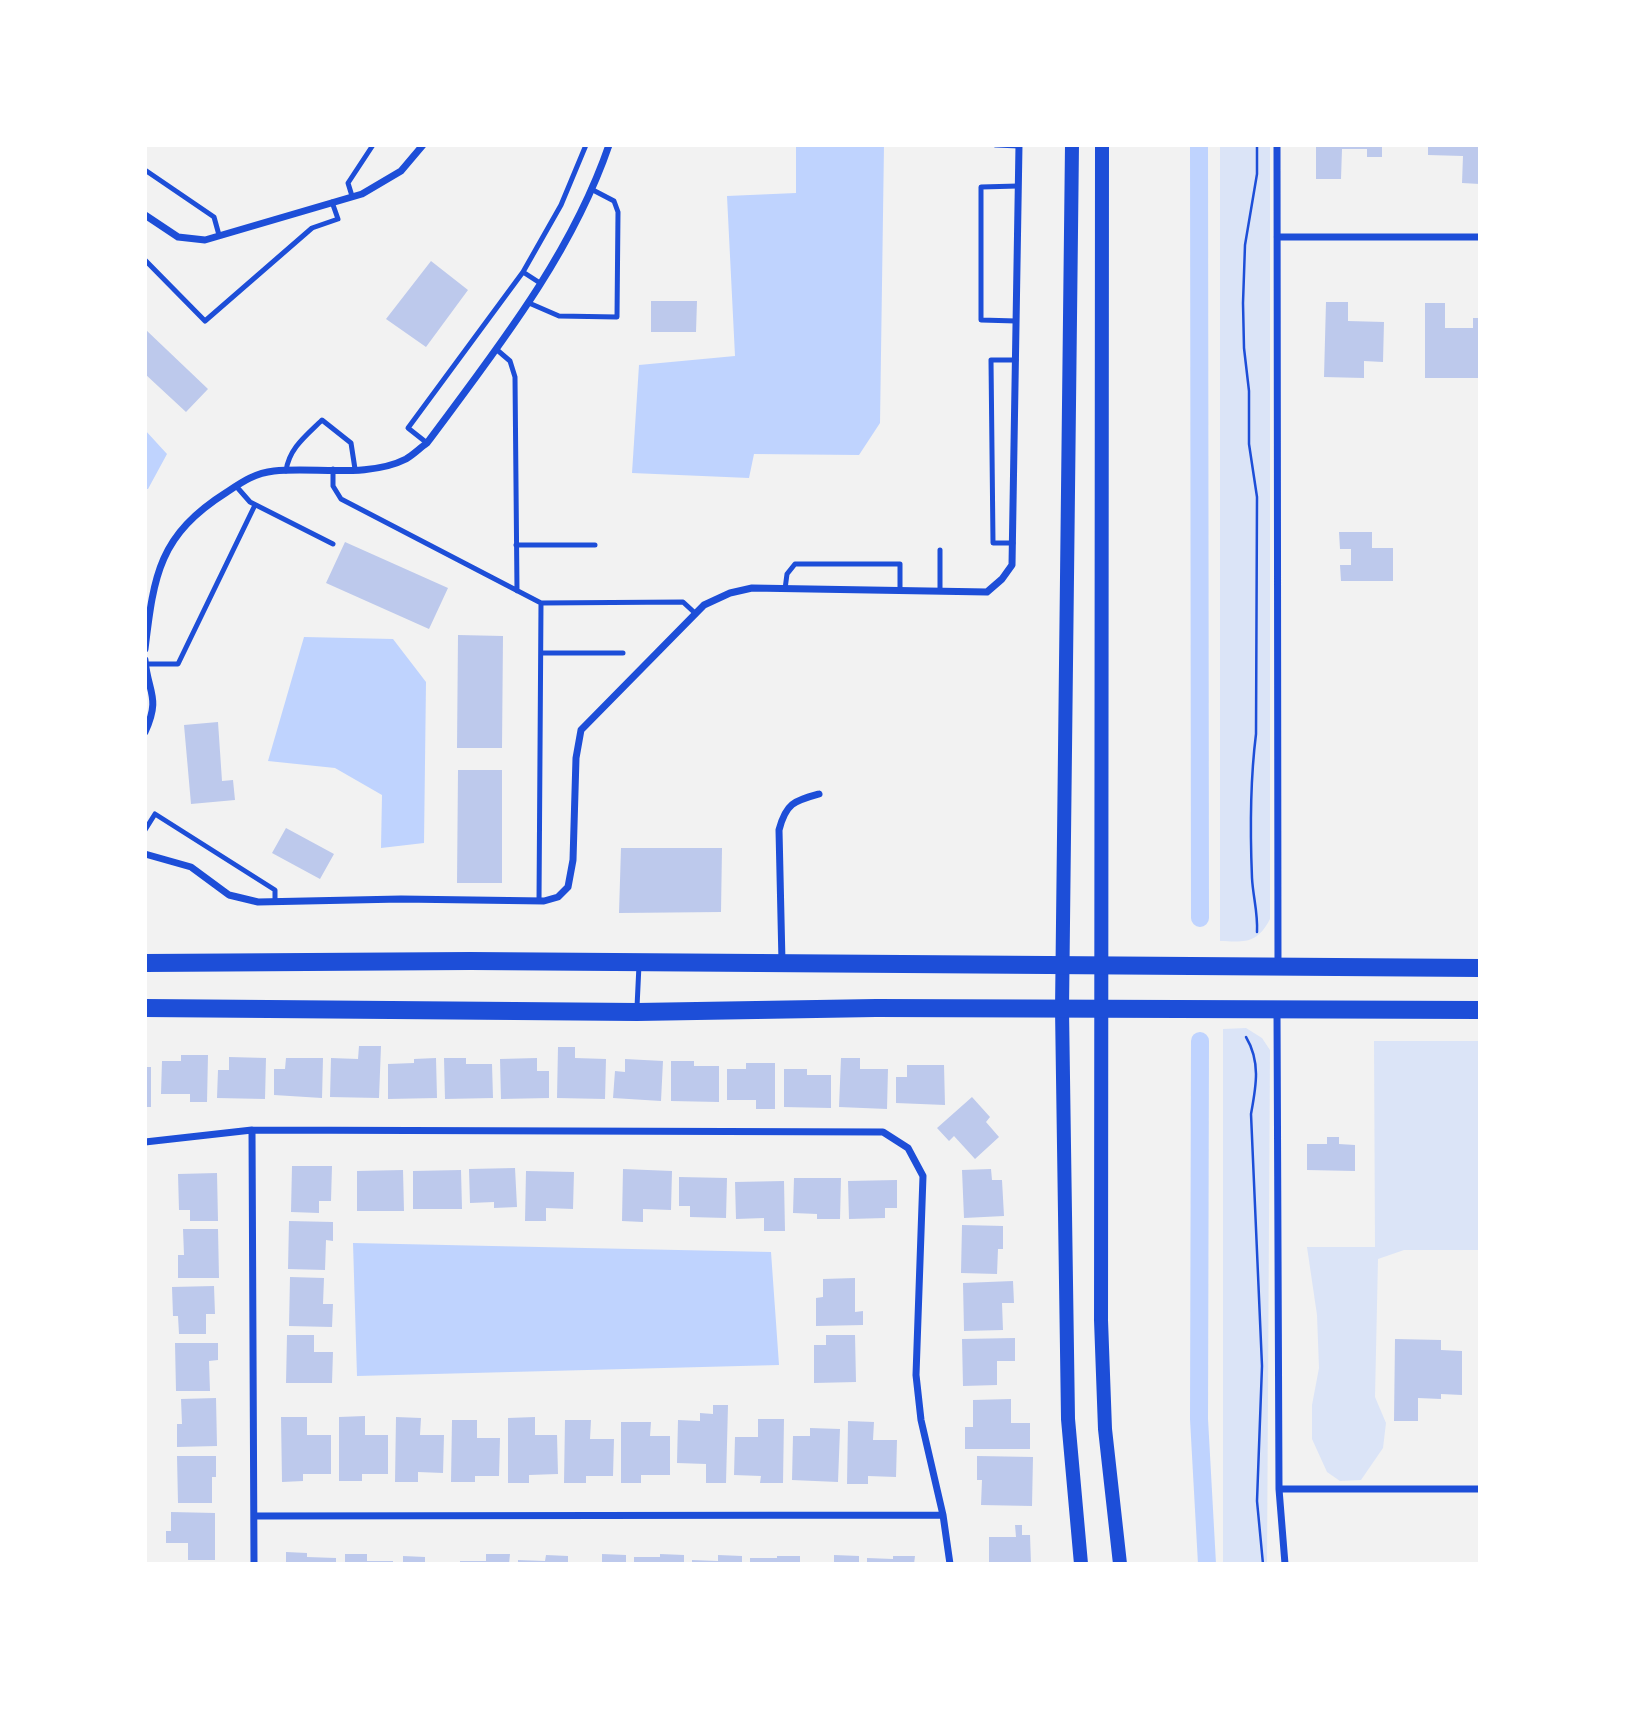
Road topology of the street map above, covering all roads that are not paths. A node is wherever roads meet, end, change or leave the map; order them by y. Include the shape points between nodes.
1 (373, 145) edge
2 (423, 145) edge
3 (586, 145) edge
4 (609, 145) edge
5 (996, 145) edge
6 (1072, 145) edge
7 (1102, 145) edge
8 (1277, 145) edge
9 (1018, 146) edge
10 (145, 170) edge
11 (1018, 186) junction
12 (591, 189) junction
13 (352, 196) junction
14 (332, 202) junction
15 (145, 215) edge
16 (219, 235) junction
17 (1277, 237) junction
18 (1480, 237) edge
19 (145, 260) edge
20 (523, 272) junction
21 (540, 283) junction
22 (529, 303) junction
23 (1016, 321) junction
24 (496, 349) junction
25 (1016, 360) junction
26 (427, 443) junction
27 (355, 469) junction
28 (333, 470) junction
29 (286, 471) junction
30 (236, 486) junction
31 (255, 505) junction
32 (1013, 543) junction
33 (333, 544) dead end
34 (516, 545) junction
35 (595, 545) dead end
36 (940, 550) dead end
37 (785, 589) junction
38 (517, 591) junction
39 (900, 591) junction
40 (940, 592) junction
41 (541, 603) junction
42 (695, 614) junction
43 (145, 649) edge
44 (541, 653) junction
45 (623, 653) dead end
46 (145, 663) edge
47 (145, 732) edge
48 (820, 794) dead end
49 (145, 830) edge
50 (145, 854) edge
51 (542, 901) junction
52 (275, 902) junction
53 (639, 962) junction
54 (782, 962) junction
55 (145, 963) edge
56 (1062, 964) junction
57 (1100, 964) junction
58 (1278, 967) junction
59 (1480, 968) edge
60 (145, 1008) edge
61 (1062, 1009) junction
62 (1100, 1009) junction
63 (1480, 1010) edge
64 (1277, 1011) junction
65 (637, 1012) junction
66 (252, 1130) junction
67 (145, 1142) edge
68 (1279, 1489) junction
69 (1480, 1489) edge
70 (943, 1515) junction
71 (254, 1516) junction
72 (254, 1564) edge
73 (950, 1564) edge
74 (1081, 1564) edge
75 (1120, 1564) edge
76 (1285, 1564) edge

1 - 13 lane via 348,183
2 - 13 street via 401,171
3 - 20 lane via 561,205
4 - 12 street
5 - 9 lane
6 - 56 main road
7 - 57 main road
8 - 17 street
9 - 11 street
10 - 16 lane via 214,217
11 - 23 street
11 - 23 lane via 981,187 981,320
12 - 21 street
12 - 22 lane via 614,201 618,212 617,317 559,316
13 - 14 street
14 - 16 street
14 - 19 lane via 338,219 312,228 205,321
15 - 16 street via 178,237 205,240
17 - 18 street
17 - 58 street
20 - 21 lane
20 - 26 lane via 408,428
21 - 22 street
22 - 24 street
23 - 25 street
24 - 26 street
24 - 34 lane via 510,361 515,377
25 - 32 street
25 - 32 lane via 991,360 993,543
26 - 27 street via 407,458 379,468
27 - 28 street
27 - 29 lane via 351,443 322,420 293,449
28 - 29 street
28 - 38 lane via 333,486 341,499
29 - 30 street via 253,475
30 - 31 lane
30 - 43 street via 191,519 164,553 150,603
31 - 33 lane
31 - 46 lane via 178,664
32 - 40 street via 1012,565 987,592
34 - 35 lane
34 - 38 lane
36 - 40 lane
37 - 39 street
37 - 39 lane via 787,574 795,564 900,564
37 - 42 street via 730,593
38 - 41 lane
39 - 40 street
41 - 42 lane via 683,602
41 - 44 lane
42 - 51 street via 582,730 568,887 558,897
44 - 45 lane
44 - 51 lane
46 - 47 street via 154,699
48 - 54 street via 794,801 783,813 779,830
49 - 52 lane via 155,814 275,890
50 - 52 street via 191,867 229,895
51 - 52 street
53 - 54 highway
53 - 55 highway
53 - 65 lane
54 - 56 highway
56 - 57 highway
56 - 61 main road
57 - 58 highway
57 - 62 main road
58 - 59 highway
60 - 65 highway
61 - 62 highway
61 - 65 highway
61 - 74 main road via 1068,1419
62 - 64 highway
62 - 75 main road via 1101,1320
63 - 64 highway
64 - 68 street
66 - 67 street
66 - 70 street via 883,1132 908,1148 923,1176 916,1376
66 - 71 street
68 - 69 street
68 - 76 street
70 - 71 street
70 - 73 street
71 - 72 street

